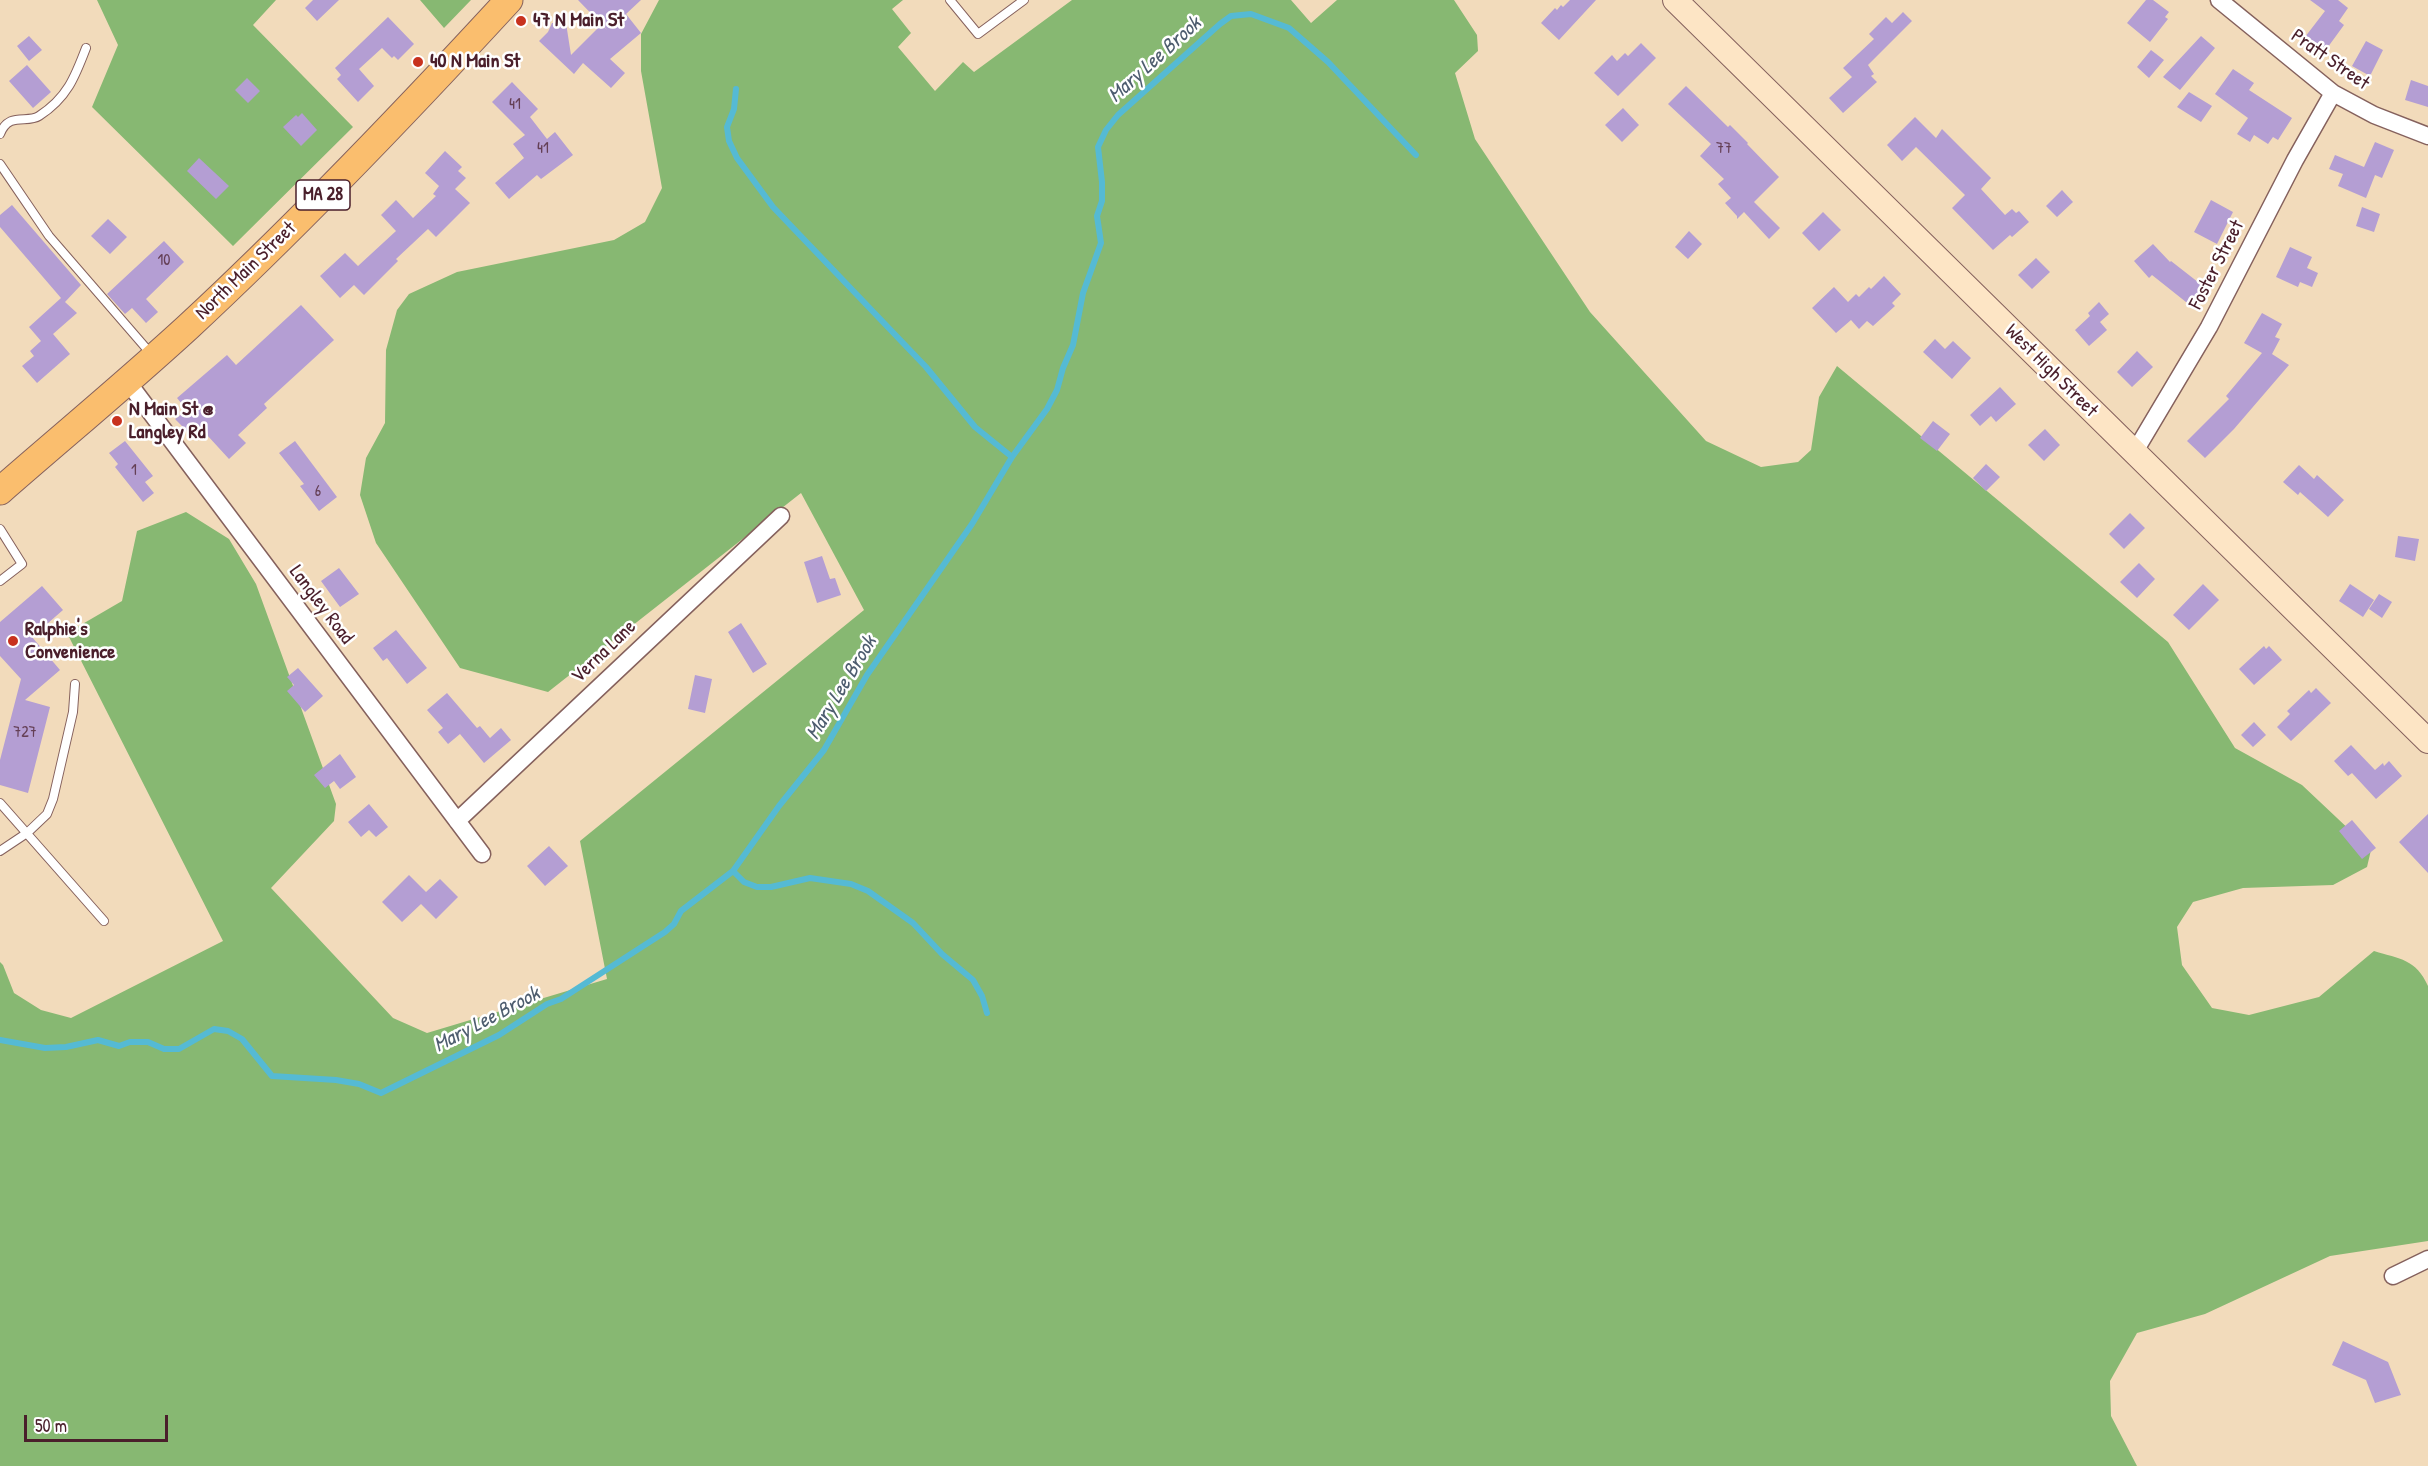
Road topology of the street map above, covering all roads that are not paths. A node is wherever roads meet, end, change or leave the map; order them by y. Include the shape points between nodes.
1 (509, 0) edge
2 (950, 0) edge
3 (1024, 0) edge
4 (1674, 0) edge
5 (2219, 0) edge
6 (86, 48) dead end
7 (2333, 93) junction
8 (0, 134) edge
9 (2428, 136) edge
10 (0, 164) edge
11 (154, 357) junction
12 (127, 381) junction
13 (2134, 453) junction
14 (0, 491) edge
15 (781, 516) dead end
16 (0, 529) edge
17 (0, 581) edge
18 (75, 684) dead end
19 (2428, 741) edge
20 (0, 803) edge
21 (457, 821) junction
22 (27, 833) junction
23 (0, 851) edge
24 (482, 854) dead end
25 (104, 921) dead end
26 (2428, 1259) edge
27 (2393, 1276) dead end

1 - 11 main road, North Main Street / MA 28 via 347,172
2 - 3 lane via 978,34
4 - 13 main road, West High Street
5 - 7 street, Pratt Street
6 - 8 lane via 71,85 55,104 37,118 16,118
7 - 9 street, Pratt Street via 2374,115
7 - 13 street, Foster Street via 2209,327
10 - 11 lane via 49,236
11 - 12 main road, North Main Street / MA 28
12 - 14 main road, MA 28
12 - 21 street, Langley Road
13 - 19 main road, West High Street
15 - 21 street, Verna Lane
16 - 17 lane via 22,564
18 - 22 lane via 73,712 53,799 47,814
20 - 22 lane
21 - 24 street, Langley Road
22 - 23 lane
22 - 25 lane
26 - 27 street

